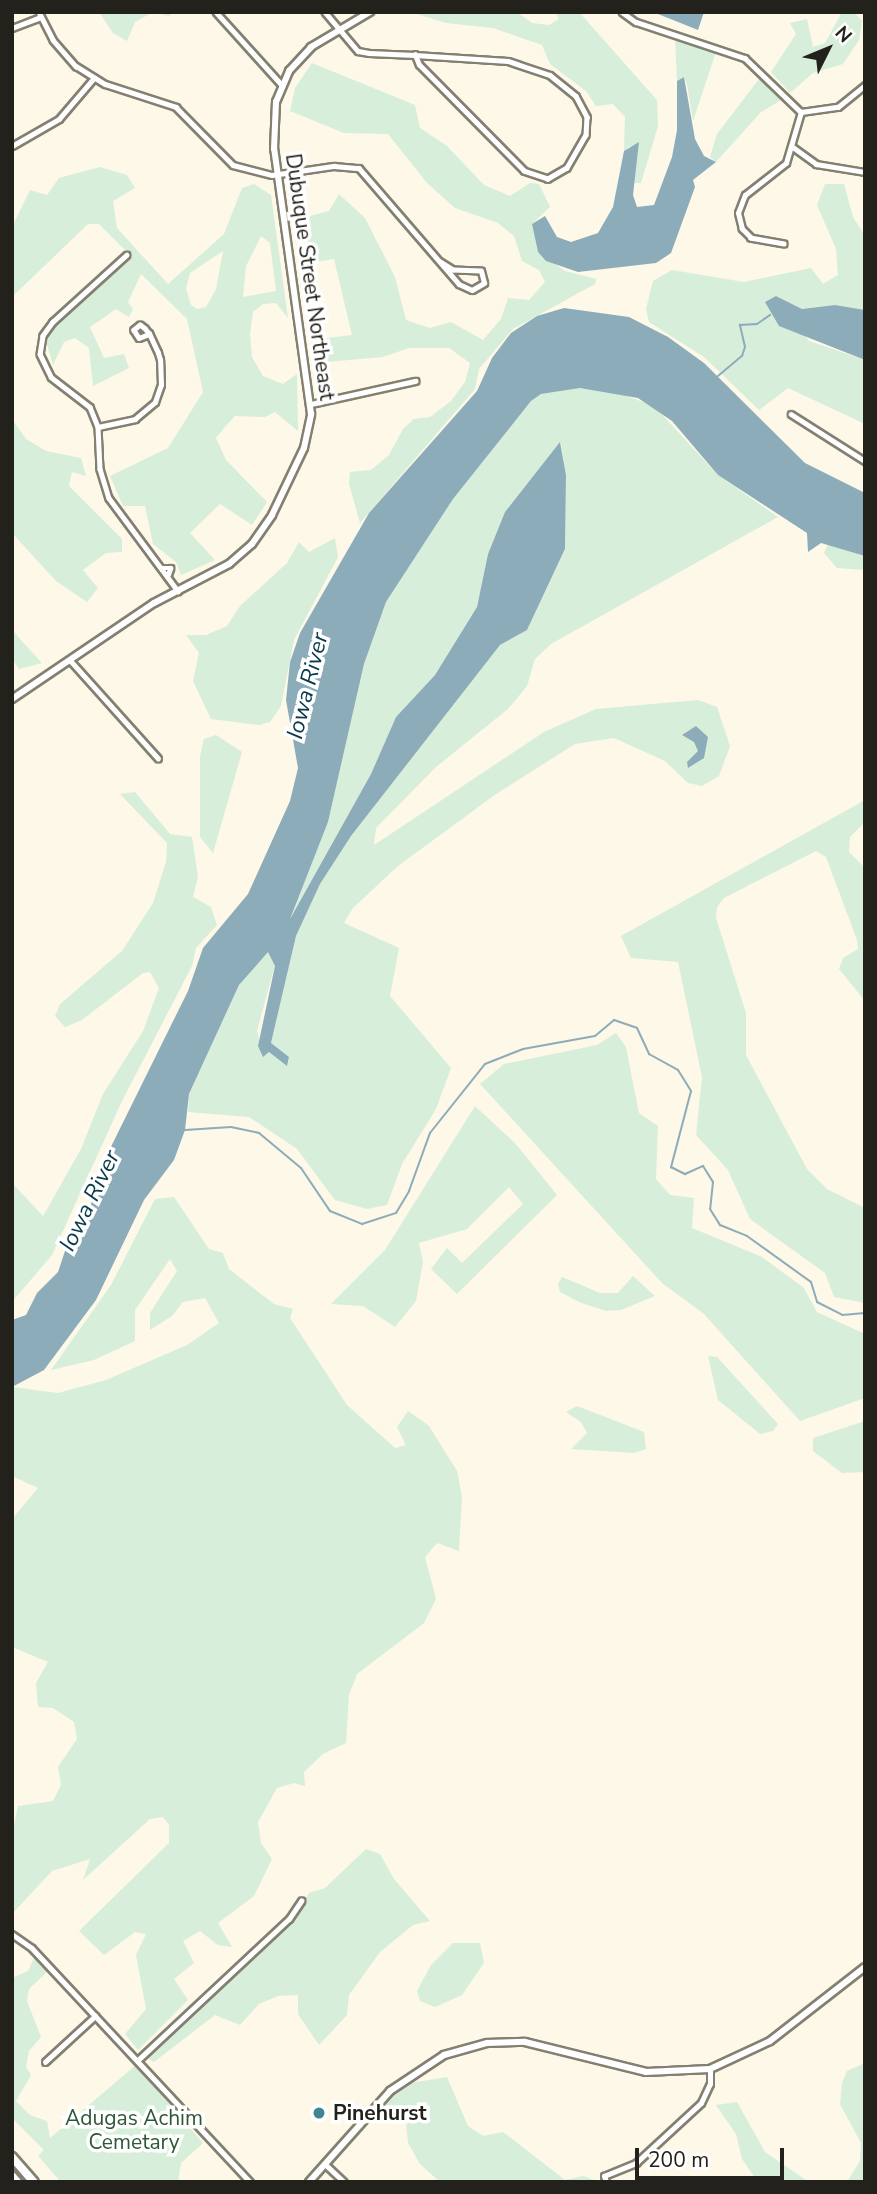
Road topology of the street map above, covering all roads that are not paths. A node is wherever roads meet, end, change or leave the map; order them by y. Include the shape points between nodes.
1 (216, 12) edge
2 (325, 12) edge
3 (370, 12) edge
4 (622, 12) edge
5 (39, 15) edge
6 (12, 28) edge
7 (338, 29) junction
8 (415, 55) junction
9 (94, 78) junction
10 (282, 85) junction
11 (865, 85) edge
12 (801, 112) junction
13 (12, 146) edge
14 (793, 147) junction
15 (865, 172) edge
16 (278, 175) junction
17 (784, 244) dead end
18 (127, 255) dead end
19 (440, 262) junction
20 (149, 334) dead end
21 (415, 381) dead end
22 (311, 404) junction
23 (791, 414) dead end
24 (98, 427) junction
25 (865, 461) edge
26 (178, 591) junction
27 (70, 660) junction
28 (12, 699) edge
29 (158, 758) dead end
30 (301, 1901) dead end
31 (12, 1934) edge
32 (865, 1967) edge
33 (95, 2016) junction
34 (137, 2061) junction
35 (45, 2062) dead end
36 (710, 2069) junction
37 (12, 2157) edge
38 (325, 2164) junction
39 (12, 2176) edge
40 (605, 2179) edge
41 (17, 2182) edge
42 (34, 2182) edge
43 (250, 2182) edge
44 (309, 2182) edge
45 (344, 2182) edge

1 - 10 street
2 - 7 street
3 - 7 main road, Dubuque Street Northeast
4 - 12 street via 636,22 745,58
5 - 6 street
5 - 9 street via 58,47
7 - 8 street via 358,51
7 - 10 main road, Dubuque Street Northeast via 303,54
8 - 8 street via 521,63 558,80 581,103 588,122 568,168 548,179 524,171 419,65
9 - 13 street via 60,119
9 - 16 street via 176,107 223,159 241,169
10 - 16 main road, Dubuque Street Northeast via 272,122
11 - 12 street via 838,107
12 - 14 street
14 - 15 street via 816,164
14 - 17 street via 781,170 745,195 738,213 742,229 751,238
16 - 19 street via 334,166 359,168
16 - 22 main road, Dubuque Street Northeast
18 - 24 street via 53,323 40,348 47,373 86,402
19 - 19 street via 467,289 476,290 484,283 481,271 453,270
20 - 24 street via 161,368 155,402 135,419
21 - 22 street
22 - 26 main road, Dubuque Street Northeast via 304,448 262,531 229,564
23 - 25 street
24 - 26 street via 100,469 108,498
26 - 27 main road, Dubuque Street Northeast
27 - 28 main road, Dubuque Street Northeast
27 - 29 street
30 - 34 street via 289,1919
31 - 33 street via 32,1948
32 - 36 main road via 766,2044
33 - 34 street
33 - 35 street
34 - 43 street
36 - 38 main road via 646,2072 525,2042 467,2047 434,2059 396,2085
36 - 40 street via 710,2084 701,2103 636,2163
37 - 42 highway
38 - 44 main road
38 - 45 street
39 - 41 highway

